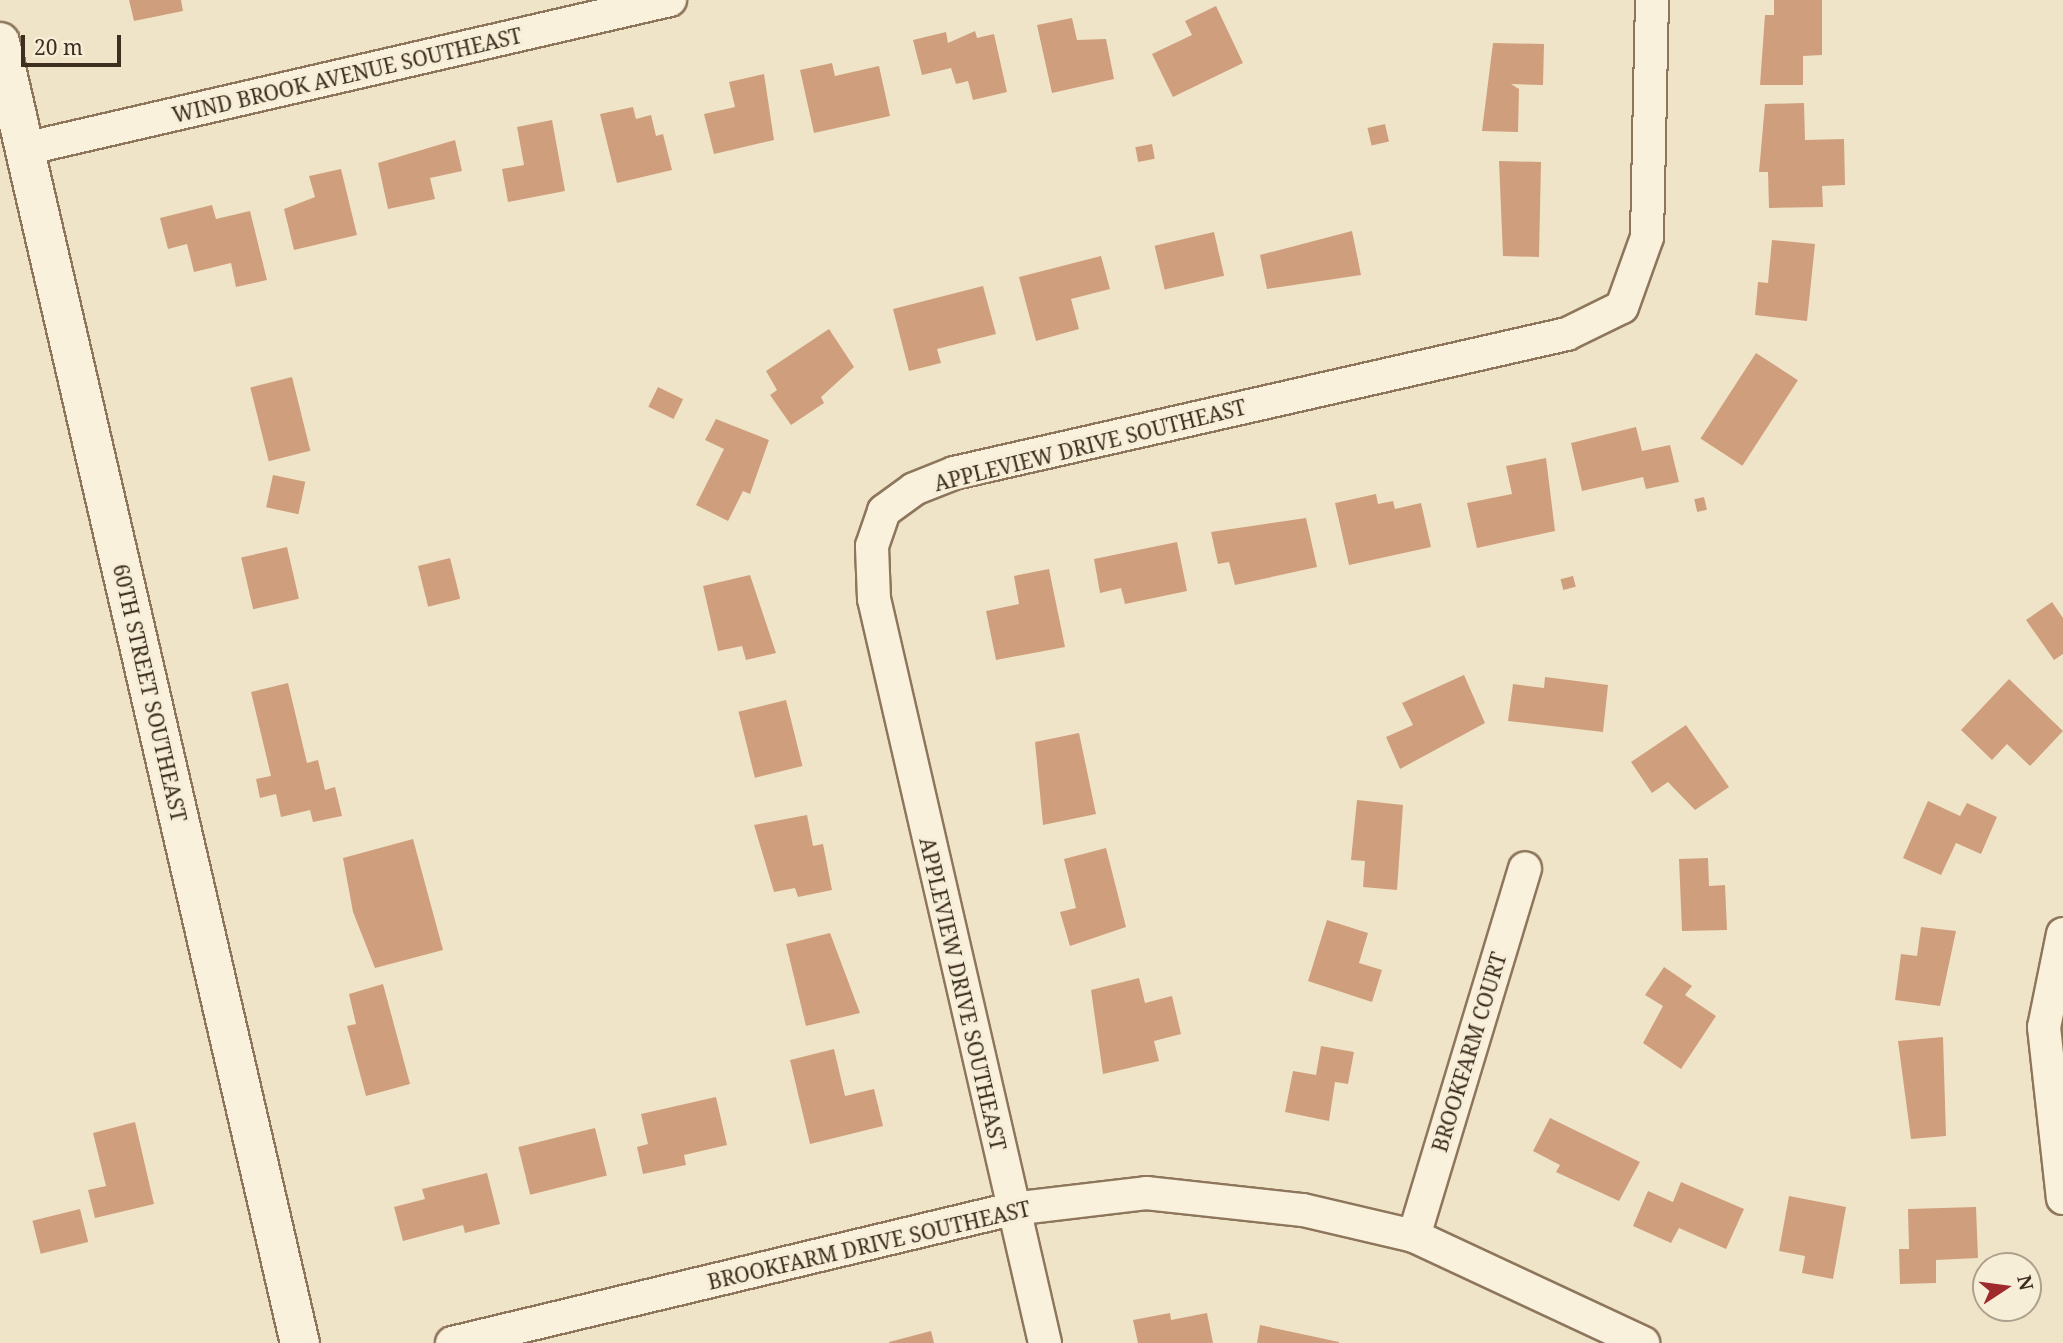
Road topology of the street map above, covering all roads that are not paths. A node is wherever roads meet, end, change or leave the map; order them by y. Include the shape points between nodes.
1 (670, 0) edge
2 (1652, 0) edge
3 (0, 42) edge
4 (24, 149) junction
5 (1525, 868) dead end
6 (2063, 934) edge
7 (2063, 1198) edge
8 (1012, 1209) junction
9 (1413, 1236) junction
10 (300, 1343) edge
11 (452, 1343) edge
12 (1045, 1343) edge
13 (1643, 1343) edge

1 - 4 street, WIND BROOK AVENUE SOUTHEAST
2 - 8 street, APPLEVIEW DRIVE SOUTHEAST via 1647,237 1622,307 1567,334 954,473 914,489 884,511 872,546 874,599
3 - 4 main road, 60TH STREET SOUTHEAST
4 - 10 main road, 60TH STREET SOUTHEAST
5 - 9 street, BROOKFARM COURT
6 - 7 street via 2044,1027
8 - 9 street, BROOKFARM DRIVE SOUTHEAST via 1146,1193 1224,1197
8 - 11 street, BROOKFARM DRIVE SOUTHEAST
8 - 12 street, APPLEVIEW DRIVE SOUTHEAST
9 - 13 street, BROOKFARM DRIVE SOUTHEAST

